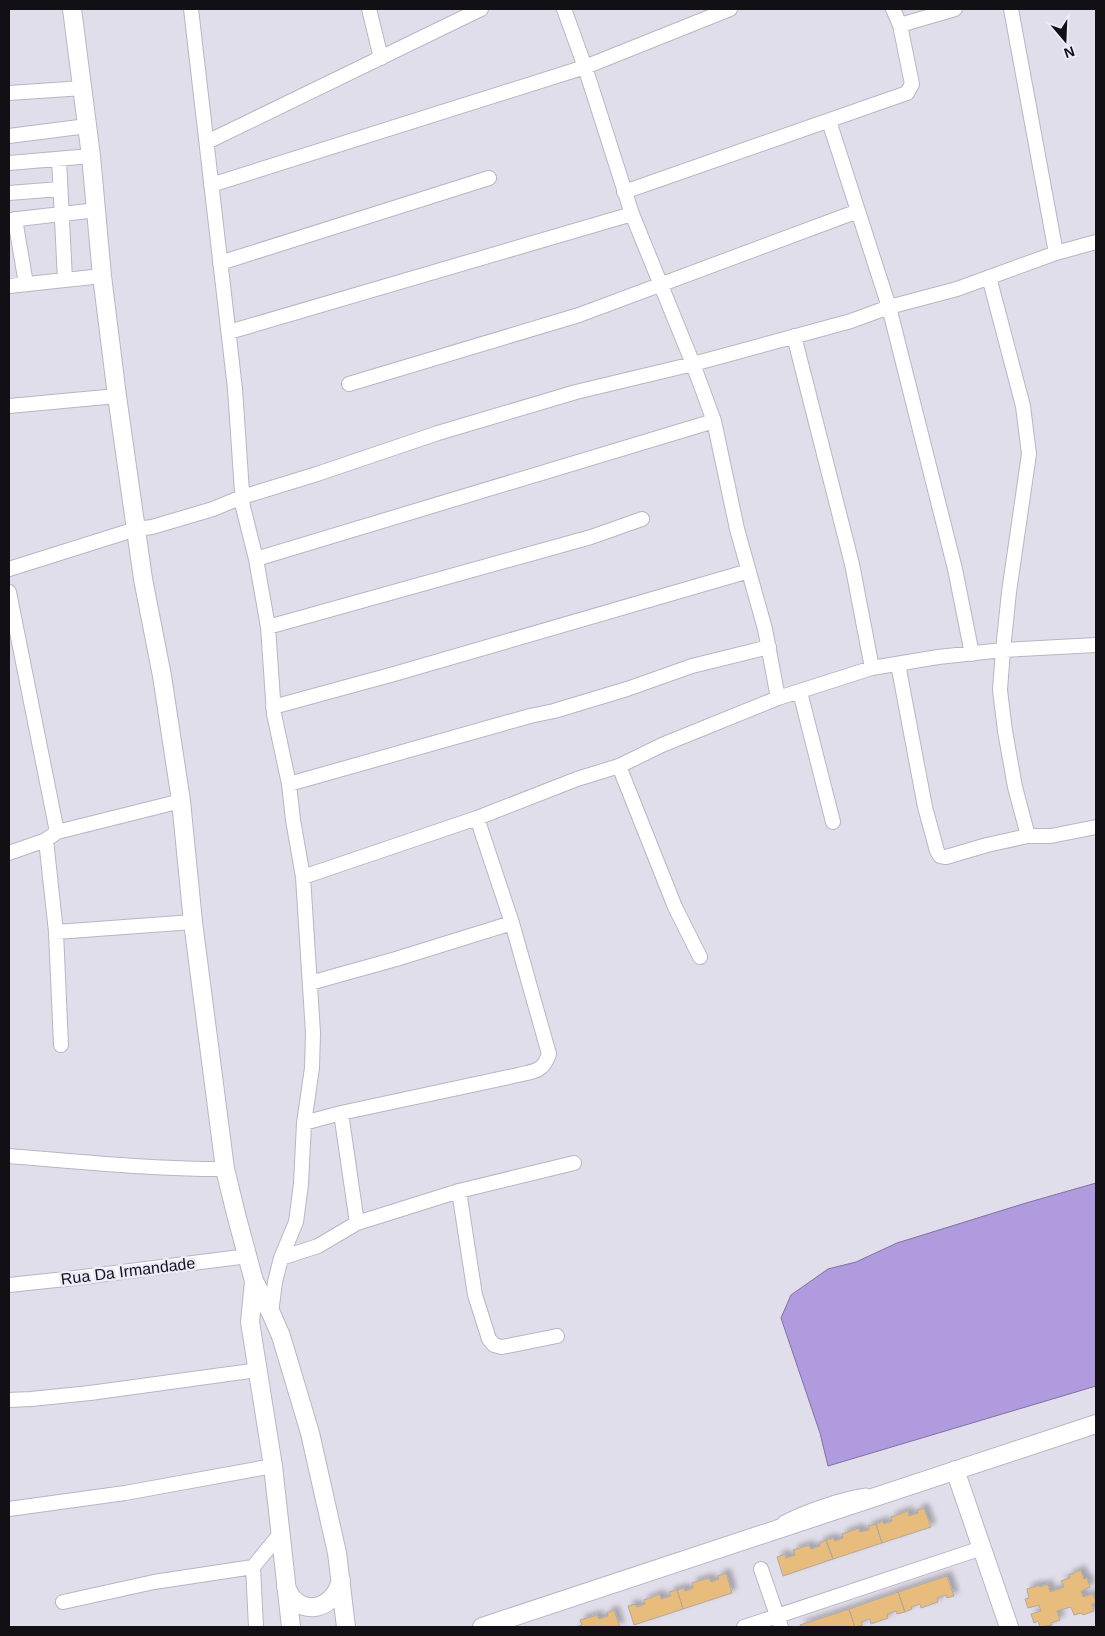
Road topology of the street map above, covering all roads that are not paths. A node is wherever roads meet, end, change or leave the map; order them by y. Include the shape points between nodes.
1 (72, 9) edge
2 (192, 9) edge
3 (369, 9) edge
4 (481, 9) edge
5 (564, 9) edge
6 (730, 9) edge
7 (893, 9) edge
8 (956, 9) edge
9 (1011, 9) edge
10 (900, 25) junction
11 (381, 58) junction
12 (585, 67) junction
13 (83, 88) junction
14 (9, 93) edge
15 (829, 121) junction
16 (87, 126) junction
17 (9, 136) edge
18 (207, 142) junction
19 (91, 156) junction
20 (59, 159) junction
21 (9, 163) edge
22 (488, 178) dead end
23 (211, 185) junction
24 (60, 189) junction
25 (624, 192) junction
26 (9, 193) edge
27 (97, 210) junction
28 (858, 211) junction
29 (61, 214) junction
30 (632, 214) junction
31 (12, 220) edge
32 (1096, 242) edge
33 (1056, 253) junction
34 (220, 262) junction
35 (102, 276) junction
36 (989, 277) junction
37 (65, 280) junction
38 (26, 284) junction
39 (660, 284) junction
40 (9, 286) edge
41 (889, 307) junction
42 (229, 332) junction
43 (794, 336) junction
44 (692, 364) junction
45 (349, 384) dead end
46 (117, 396) junction
47 (9, 406) edge
48 (714, 421) junction
49 (242, 497) junction
50 (642, 519) dead end
51 (136, 530) junction
52 (256, 559) junction
53 (9, 569) edge
54 (749, 571) junction
55 (9, 592) edge
56 (268, 627) junction
57 (1096, 644) edge
58 (769, 647) junction
59 (1003, 650) junction
60 (972, 654) junction
61 (898, 664) junction
62 (872, 668) junction
63 (800, 692) junction
64 (778, 698) junction
65 (273, 707) junction
66 (618, 766) junction
67 (289, 784) junction
68 (181, 801) junction
69 (477, 818) junction
70 (833, 822) dead end
71 (1096, 827) edge
72 (51, 836) junction
73 (1028, 836) junction
74 (9, 853) edge
75 (303, 877) junction
76 (193, 922) junction
77 (512, 923) junction
78 (56, 932) junction
79 (700, 957) dead end
80 (310, 983) junction
81 (61, 1045) dead end
82 (342, 1113) junction
83 (304, 1123) junction
84 (9, 1156) edge
85 (574, 1163) dead end
86 (225, 1168) junction
87 (459, 1191) junction
88 (357, 1223) junction
89 (248, 1256) junction
90 (281, 1258) junction
91 (254, 1281) junction
92 (9, 1285) edge
93 (271, 1313) junction
94 (557, 1336) dead end
95 (258, 1370) junction
96 (9, 1400) edge
97 (1096, 1424) edge
98 (273, 1466) junction
99 (955, 1470) junction
100 (9, 1509) edge
101 (280, 1534) junction
102 (982, 1548) junction
103 (253, 1566) junction
104 (761, 1569) dead end
105 (341, 1579) junction
106 (286, 1583) junction
107 (63, 1602) dead end
108 (779, 1622) edge
109 (256, 1627) edge
110 (290, 1627) edge
111 (346, 1627) edge
112 (482, 1627) edge
113 (744, 1627) edge
114 (1009, 1627) edge

1 - 13 street
2 - 18 street
3 - 11 street
4 - 11 street
5 - 12 street
6 - 12 street
7 - 10 street
8 - 10 street
9 - 33 street
10 - 15 street via 912,84 907,93
11 - 18 street
12 - 23 street
12 - 25 street
13 - 14 street
13 - 16 street
15 - 25 street
15 - 28 street
16 - 17 street
16 - 19 street
18 - 23 street
19 - 20 street
19 - 27 street
20 - 21 street
20 - 24 street
22 - 34 street
23 - 34 street
24 - 26 street
24 - 29 street
25 - 30 street
27 - 29 street
27 - 35 street
28 - 39 street
28 - 41 street
29 - 31 street
29 - 37 street
30 - 39 street
30 - 42 street
31 - 38 street
32 - 33 street
33 - 36 street
34 - 42 street
35 - 37 street
35 - 46 street
36 - 41 street
36 - 59 street via 1024,406 1029,454
37 - 38 street
38 - 40 street
39 - 44 street
39 - 45 street via 579,315
41 - 43 street
41 - 60 street via 955,569
42 - 49 street
43 - 44 street
43 - 62 street via 852,564
44 - 48 street
44 - 49 street via 576,392
46 - 47 street
46 - 51 street
48 - 52 street
48 - 54 street
49 - 51 street via 212,509
49 - 52 street
50 - 56 street via 591,537
51 - 53 street
51 - 68 street
52 - 56 street
54 - 58 street
54 - 65 street
55 - 72 street
56 - 65 street
57 - 59 street
58 - 64 street
58 - 67 street via 692,666 554,711
59 - 60 street
59 - 73 street via 1000,690 1005,731
60 - 61 street
61 - 62 street
61 - 73 street via 936,851 946,857
62 - 63 street
63 - 64 street
63 - 70 street
64 - 66 street
65 - 67 street
66 - 69 street
66 - 79 street via 675,907
67 - 75 street
68 - 72 street
68 - 76 street
69 - 75 street
69 - 77 street
71 - 73 street via 1051,836
72 - 74 street
72 - 78 street
75 - 80 street
76 - 78 street
76 - 86 street
77 - 80 street
77 - 82 street via 550,1054 546,1065 518,1075
78 - 81 street
80 - 83 street via 312,1068
82 - 83 street
82 - 88 street
83 - 90 street via 302,1184 296,1222
84 - 86 street via 190,1169
85 - 87 street
86 - 89 street
87 - 88 street
87 - 94 street via 475,1295 489,1339 502,1347
88 - 90 street via 318,1246
89 - 91 street
89 - 92 street, Rua Da Irmandade
90 - 93 street via 274,1282
91 - 93 street
91 - 95 street via 250,1322
93 - 105 street via 310,1432 332,1524
95 - 96 street via 31,1400
95 - 98 street
97 - 99 street
98 - 100 street via 125,1493
98 - 101 street
99 - 102 street
99 - 112 street
101 - 103 street
101 - 106 street
102 - 108 street
102 - 114 street
103 - 107 street via 154,1582
103 - 109 street
104 - 108 street
105 - 106 street via 329,1602 311,1607 294,1600
105 - 111 street
106 - 110 street
108 - 113 street

